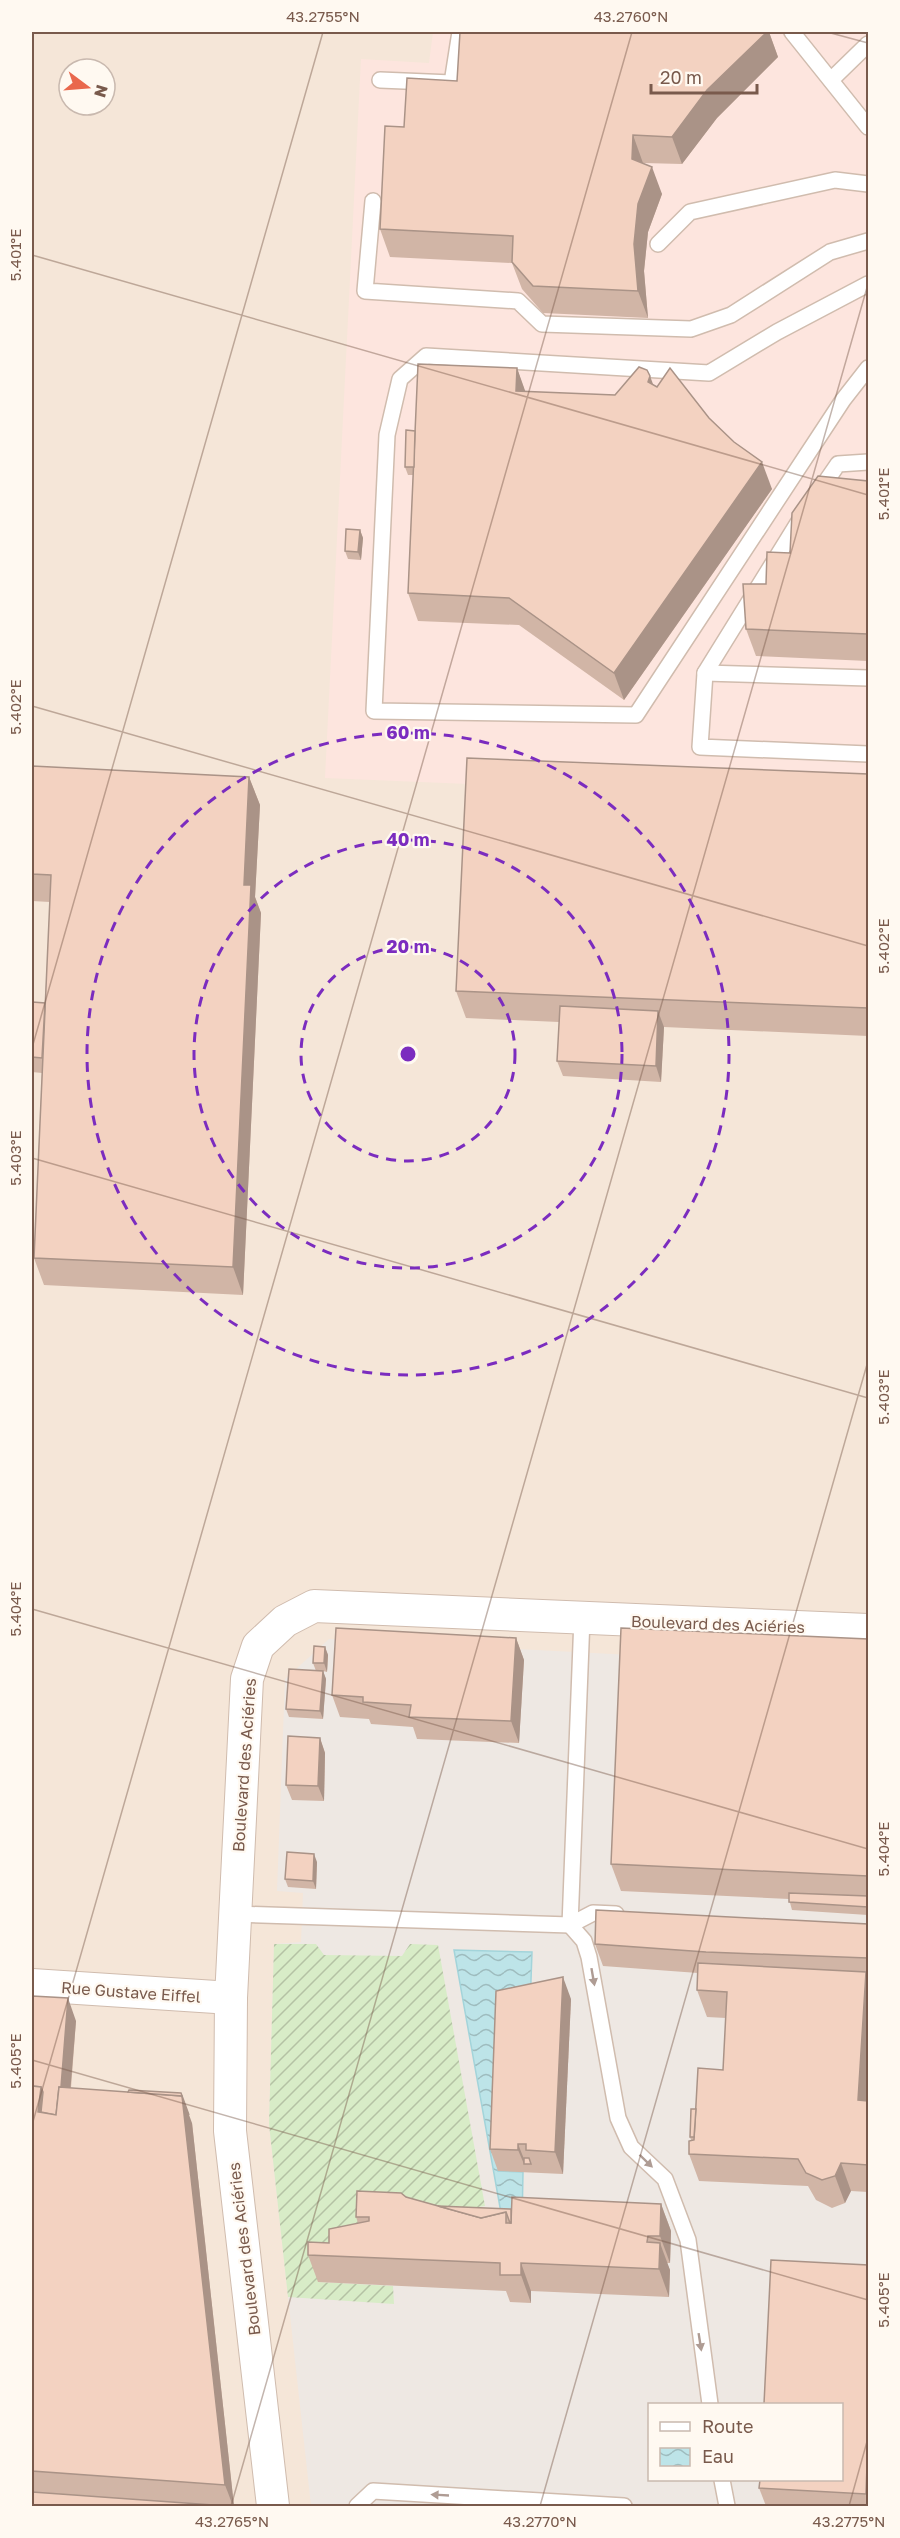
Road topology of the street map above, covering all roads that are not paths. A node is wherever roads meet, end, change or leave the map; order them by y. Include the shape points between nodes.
1 (460, 32) edge
2 (792, 32) edge
3 (868, 44) edge
4 (380, 80) dead end
5 (831, 80) junction
6 (868, 125) edge
7 (868, 184) edge
8 (373, 201) dead end
9 (868, 242) edge
10 (658, 244) dead end
11 (868, 284) edge
12 (868, 368) edge
13 (868, 462) edge
14 (705, 673) junction
15 (868, 678) edge
16 (868, 754) edge
17 (582, 1618) junction
18 (868, 1630) edge
19 (235, 1914) junction
20 (629, 1915) edge
21 (570, 1925) junction
22 (32, 1985) edge
23 (231, 1998) junction
24 (710, 2403) edge
25 (723, 2481) edge
26 (273, 2506) edge
27 (357, 2506) edge
28 (624, 2506) edge
29 (727, 2506) edge

1 - 4 lane via 452,83
2 - 5 lane
3 - 5 lane
5 - 6 lane
7 - 10 lane via 835,180 690,212
8 - 9 lane via 365,291 518,301 542,324 690,329 731,315 830,252
11 - 12 lane via 709,373 426,356 400,379 387,435 374,711 636,715
13 - 14 lane via 838,464
14 - 15 lane
14 - 16 lane via 700,747
17 - 18 street, Boulevard des Aciéries
17 - 19 street, Boulevard des Aciéries via 314,1606 285,1621 258,1646 247,1679
17 - 21 lane
19 - 21 lane
19 - 23 street, Boulevard des Aciéries
20 - 21 lane via 593,1913
21 -> 24 lane via 584,1941 589,1957 618,2118 631,2146 665,2179 688,2240
22 - 23 street, Rue Gustave Eiffel
23 - 26 street, Boulevard des Aciéries via 230,2131
25 - 29 lane
28 -> 27 lane via 373,2491

